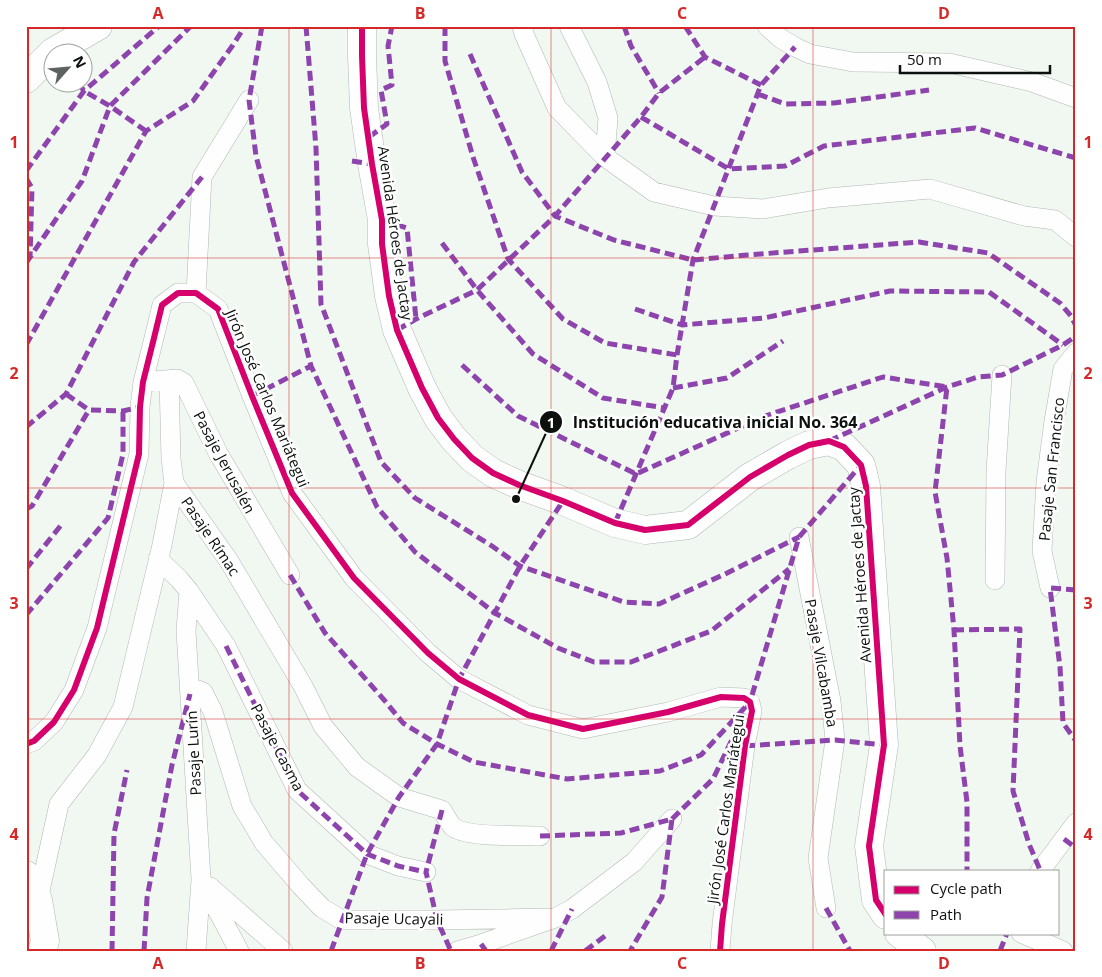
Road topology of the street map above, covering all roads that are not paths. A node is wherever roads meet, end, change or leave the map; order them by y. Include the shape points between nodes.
1 (98, 26) edge
2 (362, 26) edge
3 (522, 26) edge
4 (569, 26) edge
5 (768, 26) edge
6 (71, 42) edge
7 (42, 64) edge
8 (26, 79) edge
9 (1076, 98) edge
10 (249, 100) dead end
11 (606, 157) junction
12 (1076, 237) edge
13 (196, 293) junction
14 (1076, 353) edge
15 (1002, 375) dead end
16 (169, 380) junction
17 (143, 382) junction
18 (174, 483) junction
19 (798, 537) dead end
20 (158, 559) junction
21 (290, 576) dead end
22 (995, 580) dead end
23 (1050, 588) dead end
24 (189, 591) junction
25 (190, 694) junction
26 (26, 744) edge
27 (672, 819) dead end
28 (1076, 823) edge
29 (540, 836) dead end
30 (1041, 870) edge
31 (426, 872) dead end
32 (26, 875) edge
33 (201, 878) junction
34 (38, 900) junction
35 (826, 908) dead end
36 (884, 912) edge
37 (555, 918) junction
38 (900, 934) edge
39 (1023, 934) edge
40 (42, 951) edge
41 (196, 951) edge
42 (239, 951) edge
43 (283, 951) edge
44 (458, 951) edge
45 (720, 951) edge
46 (922, 951) edge
47 (1063, 951) edge

1 - 6 street
2 - 36 street, Avenida Héroes de Jactay via 364,108 382,220 389,296 397,330 438,418 472,458 493,473 519,485 616,523 645,530 688,525 750,477 809,445 829,441 844,447 861,465 866,486 884,745 869,846 876,900
3 - 11 street via 557,108
4 - 11 street via 597,82 608,118
5 - 9 street via 780,38 810,54 853,62 948,63 1032,82
7 - 8 street
10 - 13 street via 202,177
11 - 12 street via 654,192 714,206 763,209 828,198 930,189 1024,216 1055,220
13 - 17 street via 178,294 162,306
13 - 45 street, Jirón José Carlos Mariátegui via 218,309 292,494 354,578 428,653 459,679 528,715 583,729 668,712 721,697 744,698 750,702 752,711
14 - 23 street, Pasaje San Francisco via 1063,369 1046,482 1042,551
15 - 22 street via 996,471
16 - 17 street
16 - 18 street
16 - 21 street, Pasaje Jerusalén via 177,379 184,383 218,453
17 - 26 street via 139,454 98,628 74,690 54,722 34,741
18 - 20 street, Pasaje Rímac
18 - 29 street, Pasaje Rímac via 229,561 323,726 357,767 399,797 442,810 453,826 464,832
19 - 35 street, Pasaje Vilcabamba via 836,740 818,858
20 - 24 street
20 - 34 street, Pasaje Rímac via 123,707 97,755 59,804
24 - 25 street, Pasaje Lurín via 186,631
24 - 31 street, Pasaje Casma via 226,646 297,790 367,854
25 - 33 street, Pasaje Lurín
25 - 37 street, Pasaje Ucayali via 198,690 203,692 214,712 242,806 264,843 322,908 342,920
27 - 37 street via 634,862
28 - 30 street
32 - 34 street
33 - 41 street
33 - 42 street, Pasaje Lurín
33 - 43 street
34 - 40 street via 45,941
37 - 44 street
38 - 46 street
39 - 47 street

